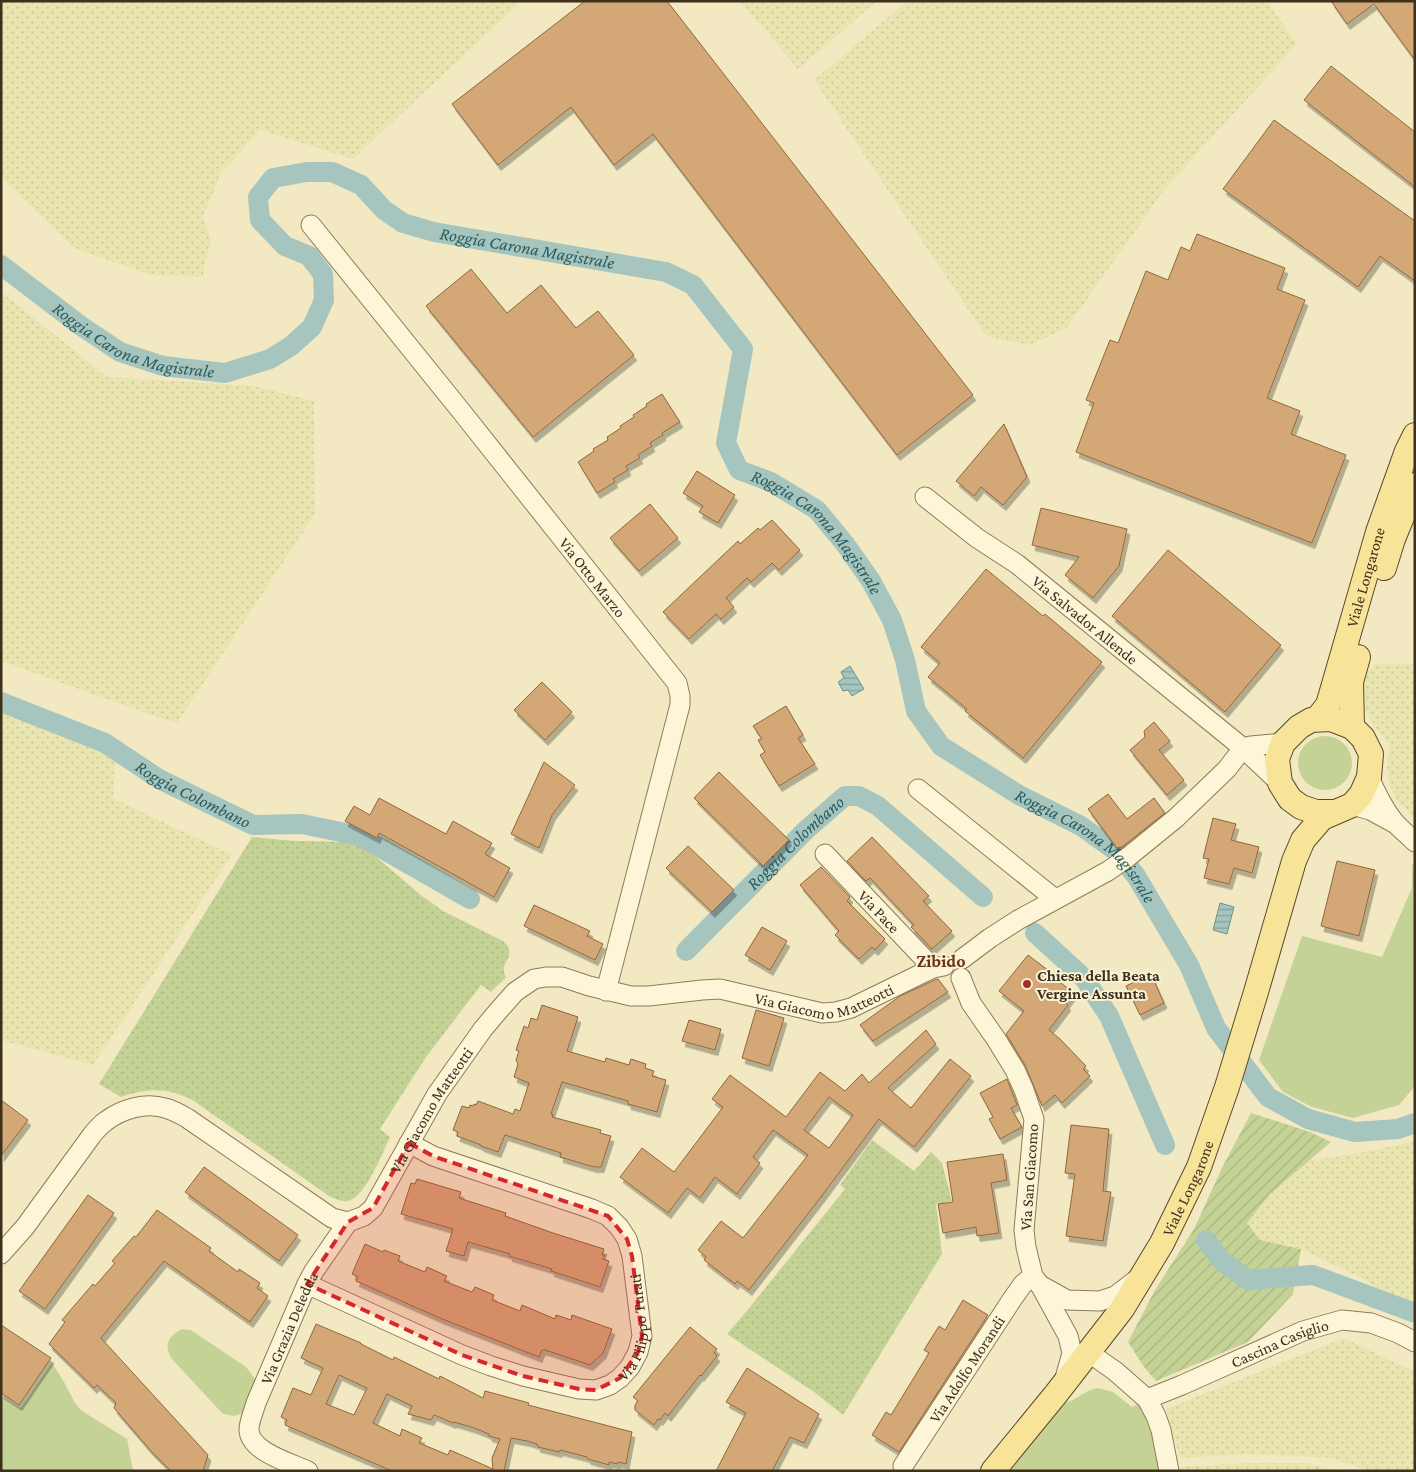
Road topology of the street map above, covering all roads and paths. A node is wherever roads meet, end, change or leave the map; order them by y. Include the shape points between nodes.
1 (311, 225) dead end
2 (1415, 435) edge
3 (1415, 485) edge
4 (925, 497) dead end
5 (1317, 719) junction
6 (1352, 727) junction
7 (1283, 743) junction
8 (1244, 748) junction
9 (1369, 777) junction
10 (918, 790) dead end
11 (1285, 791) junction
12 (1343, 808) junction
13 (1397, 825) junction
14 (1415, 842) edge
15 (825, 854) dead end
16 (1294, 861) junction
17 (1055, 899) junction
18 (962, 959) junction
19 (938, 967) junction
20 (961, 978) junction
21 (606, 990) junction
22 (409, 1143) junction
23 (348, 1222) junction
24 (1, 1254) edge
25 (1142, 1275) junction
26 (1036, 1280) junction
27 (307, 1284) junction
28 (1415, 1342) edge
29 (1088, 1352) junction
30 (1064, 1382) junction
31 (1147, 1399) junction
32 (904, 1466) dead end
33 (308, 1471) edge
34 (993, 1471) edge
35 (1168, 1471) edge

1 - 21 street, Via Otto Marzo via 677,684 680,705
2 - 5 main road, Viale Longarone via 1378,532 1328,705
3 - 6 main road, Viale Longarone via 1393,539 1351,682
4 - 8 street, Via Salvador Allende via 977,538 1017,564
5 - 6 main road via 1331,719
5 - 7 main road via 1299,727
6 - 9 main road via 1363,738 1371,754
7 - 8 street
7 - 11 main road via 1278,759
8 - 11 street, Via Salvador Allende
8 - 17 street via 1189,806 1128,857
9 - 12 main road via 1361,795
9 - 13 street
10 - 17 street
11 - 12 main road via 1300,807 1310,811
11 - 16 main road, Viale Longarone via 1296,828
12 - 13 street via 1380,815
12 - 16 main road, Viale Longarone via 1322,818 1303,840
13 - 14 street
15 - 19 street, Via Pace
16 - 25 main road, Viale Longarone via 1227,1087 1199,1167 1162,1243
17 - 18 street via 997,933
18 - 19 street via 953,957
18 - 20 street via 967,969
19 - 20 street via 950,978
19 - 21 street, Via Giacomo Matteotti via 851,1008 822,1013 720,989 649,996
20 - 26 street, Via San Giacomo via 970,1003 1015,1070 1034,1119 1024,1230
21 - 22 street, Via Giacomo Matteotti via 562,977 546,977 534,979 515,992 437,1094
22 - 23 street, Via Giacomo Matteotti via 373,1208 364,1216
22 - 27 street, Via Filippo Turati via 433,1156 592,1208 608,1216 619,1227 632,1256 642,1336 630,1367 615,1382 596,1390 524,1376 462,1355
23 - 24 street via 332,1218 187,1118 166,1108 138,1106 104,1122
23 - 27 street, Via Grazia Deledda
25 - 26 street via 1114,1296 1100,1301 1068,1300
25 - 29 main road, Viale Longarone via 1122,1309
26 - 30 street, Via San Giacomo via 1068,1336 1072,1353
26 - 32 street, Via Adolfo Morandi via 1024,1284 1013,1298
27 - 33 street, Via Grazia Deledda via 249,1430 257,1446
28 - 31 street, Cascina Casiglio via 1371,1323 1342,1320 1303,1331
29 - 30 main road, Viale Longarone
29 - 31 street
30 - 34 main road, Viale Longarone
31 - 35 street via 1161,1430

